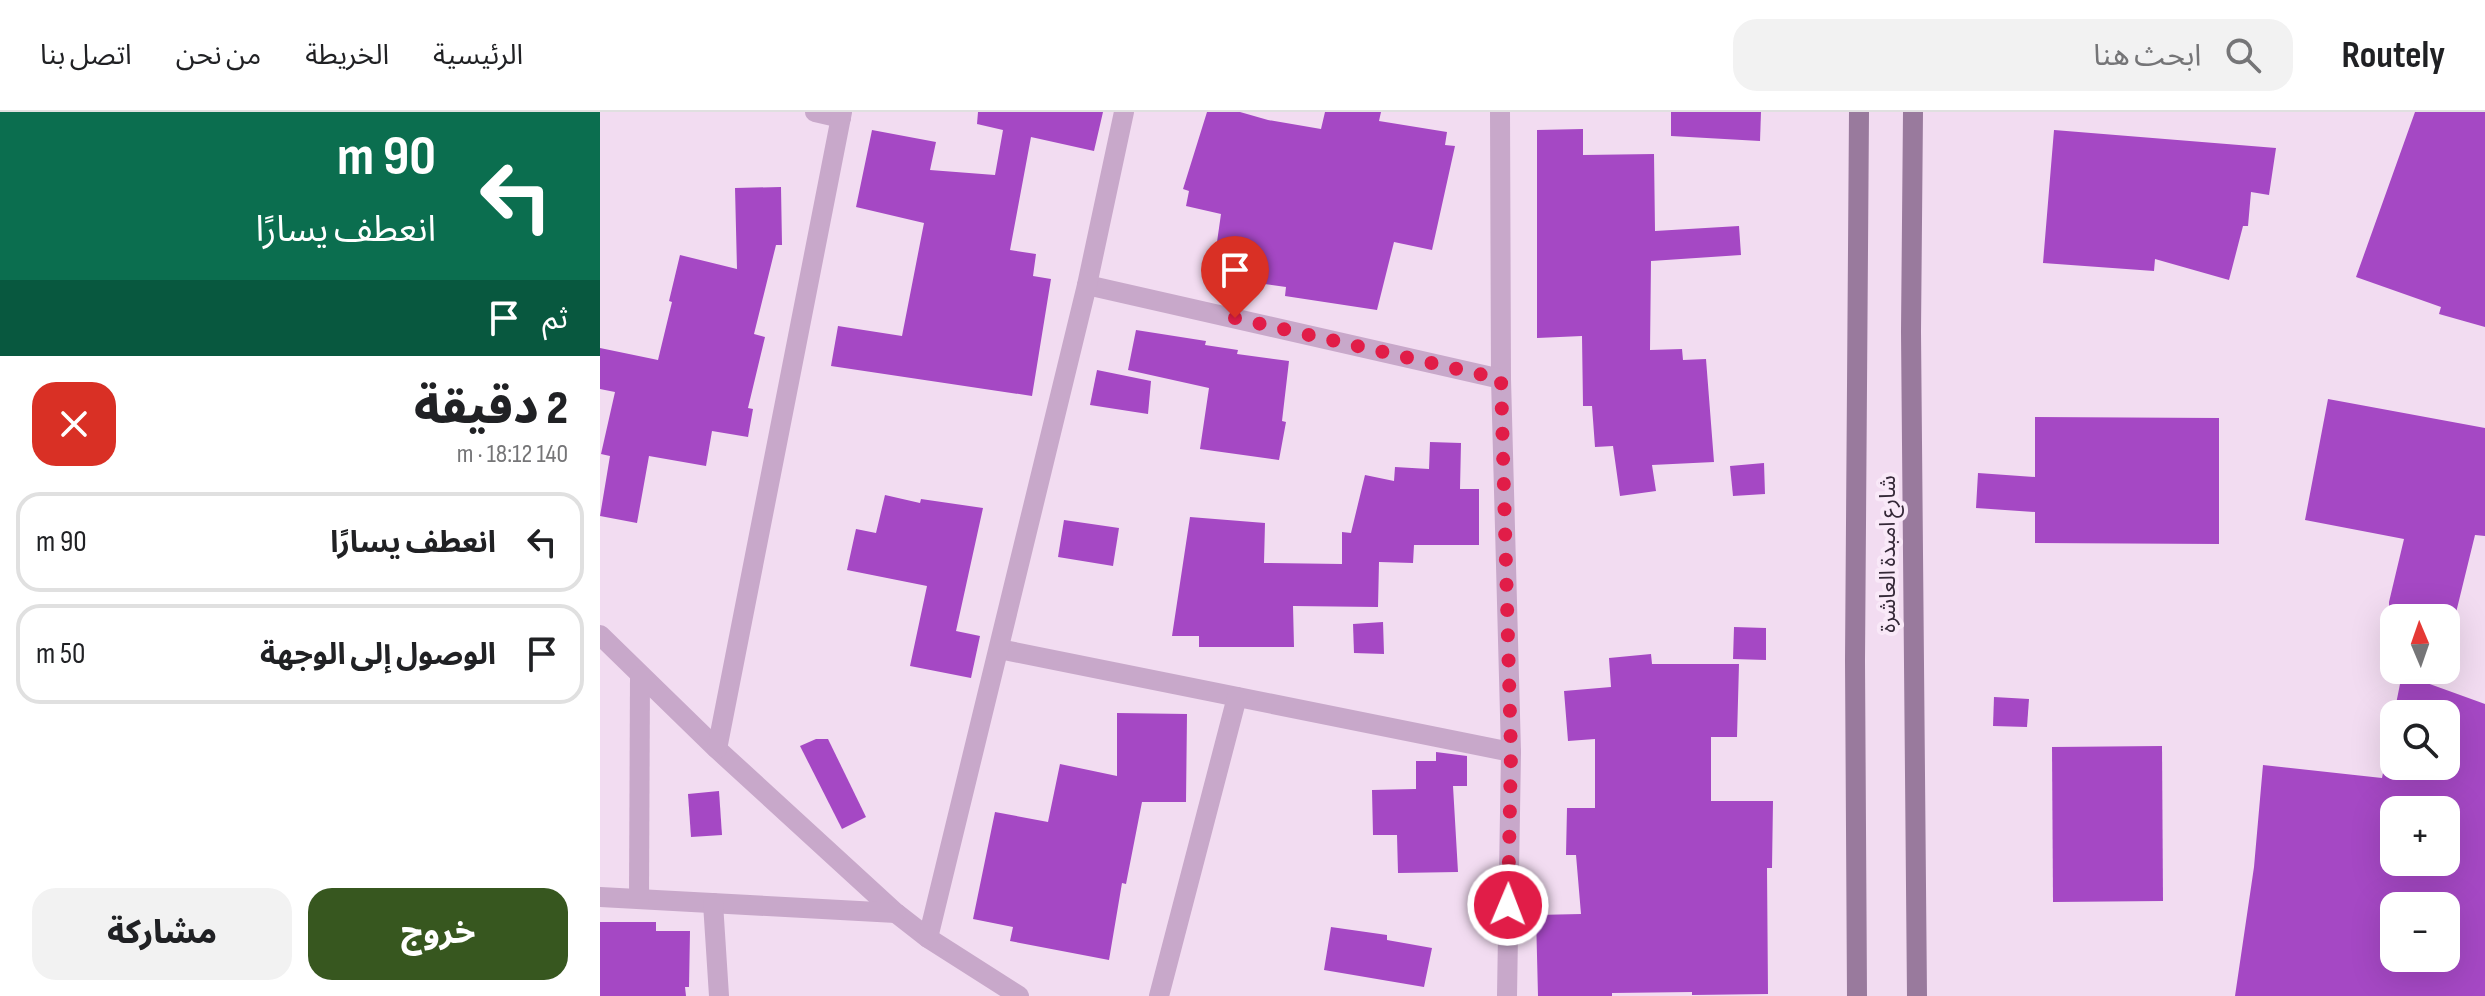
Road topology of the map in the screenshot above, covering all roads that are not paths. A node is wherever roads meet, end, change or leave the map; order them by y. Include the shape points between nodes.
1 (815, 112) edge
2 (1124, 112) edge
3 (1500, 112) edge
4 (1859, 112) edge
5 (1913, 112) edge
6 (841, 115) edge
7 (1087, 285) junction
8 (1501, 379) junction
9 (600, 635) edge
10 (999, 649) junction
11 (640, 676) junction
12 (1237, 697) junction
13 (717, 749) junction
14 (1511, 752) junction
15 (600, 897) edge
16 (639, 899) junction
17 (713, 903) junction
18 (896, 913) junction
19 (928, 938) junction
20 (719, 996) edge
21 (1019, 996) edge
22 (1159, 996) edge
23 (1507, 996) edge
24 (1857, 996) edge
25 (1917, 996) edge

1 - 6 street
2 - 7 street
3 - 8 street
4 - 24 main road, شارع امبدة العاشرة
5 - 25 main road, شارع امبدة العاشرة
6 - 13 street
7 - 8 street
7 - 10 street
8 - 14 street
9 - 11 street
10 - 12 street
10 - 19 street
11 - 13 street
11 - 16 street
12 - 14 street
12 - 22 street
13 - 18 street
14 - 23 street
15 - 16 street
16 - 17 street
17 - 18 street
17 - 20 street
18 - 19 street
19 - 21 street

